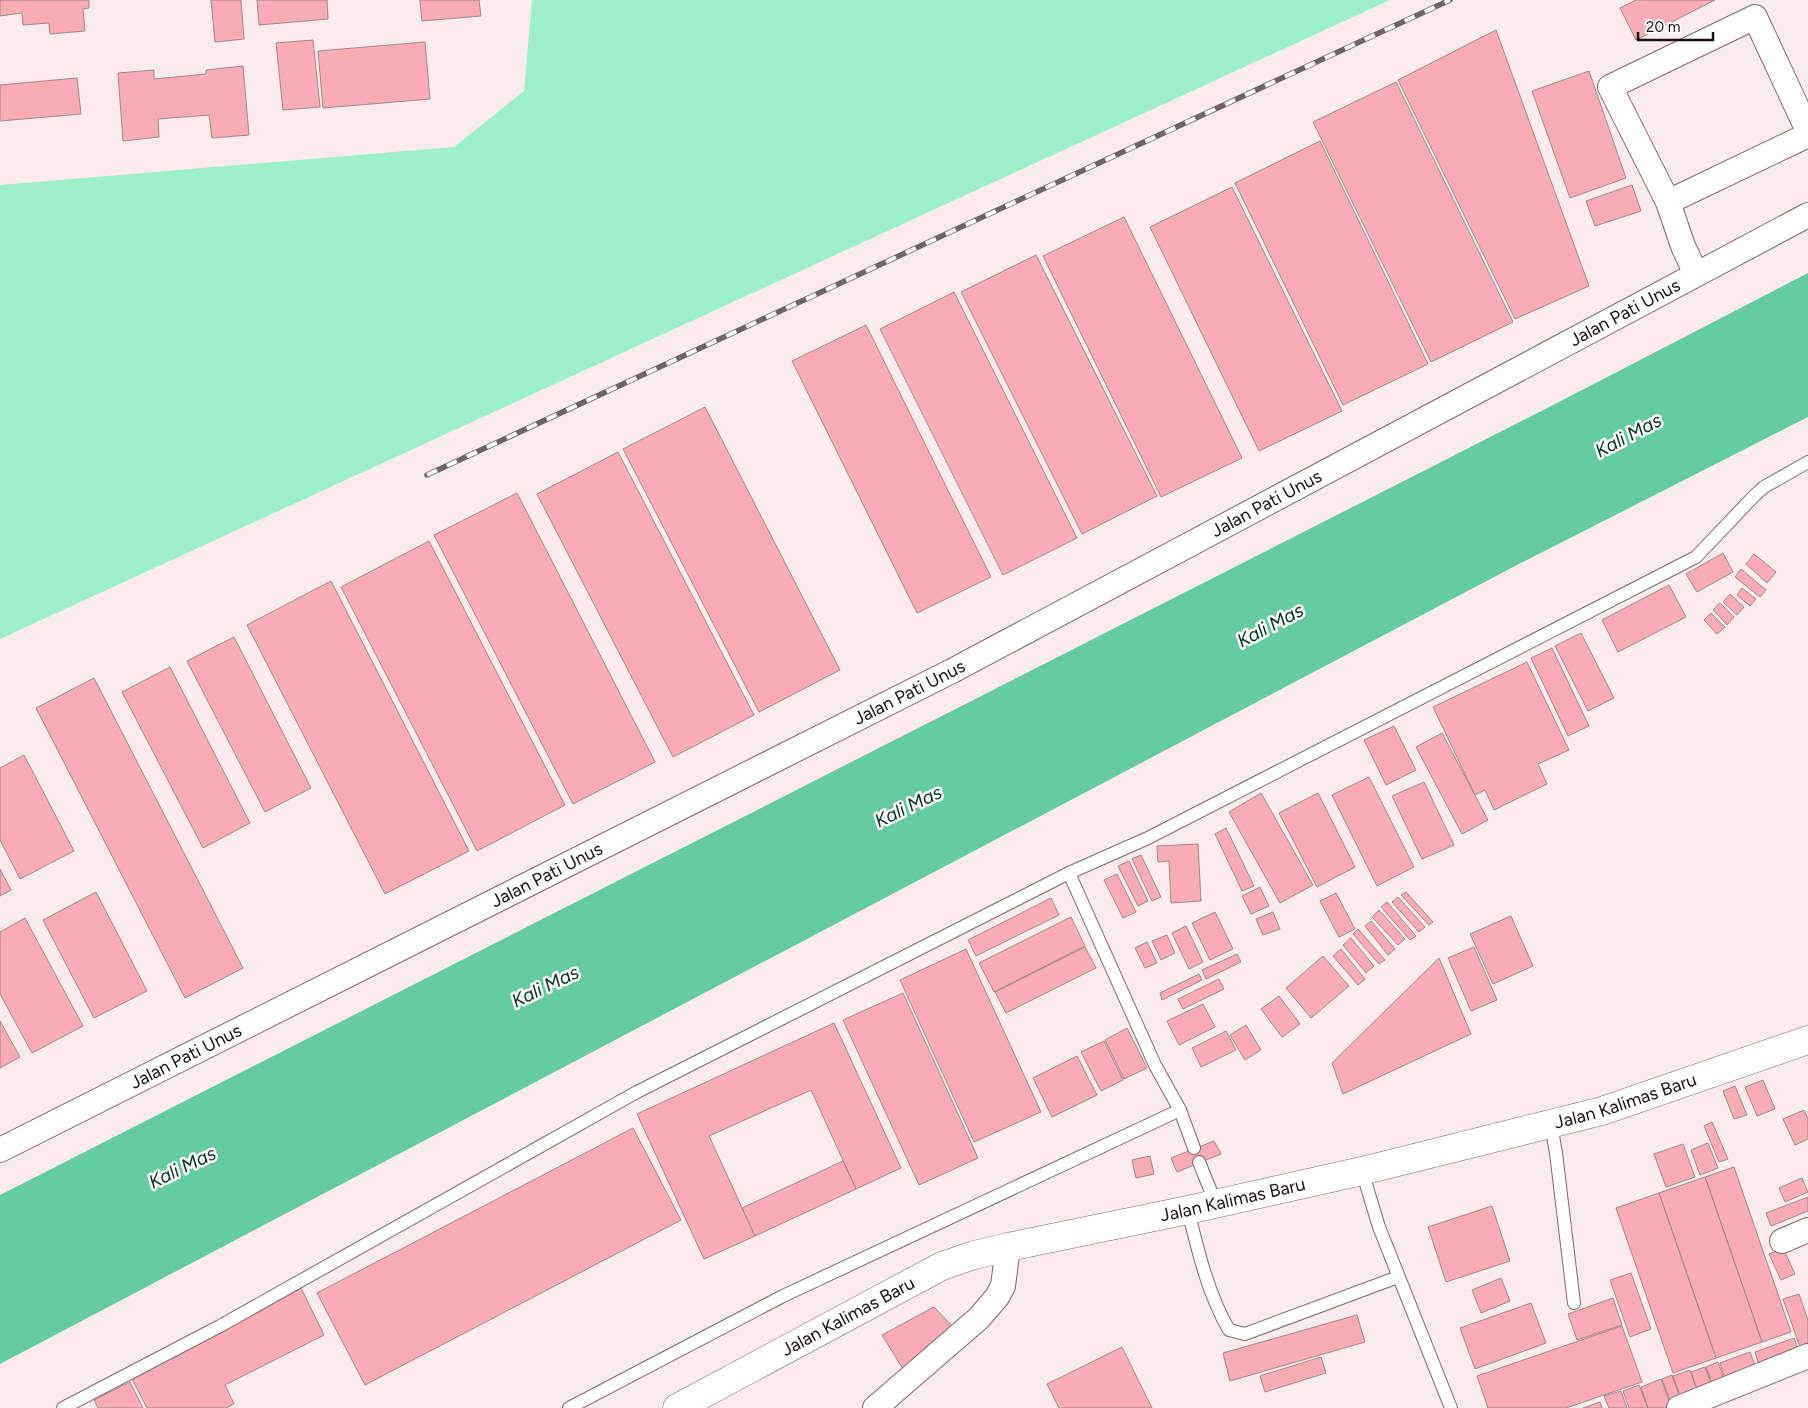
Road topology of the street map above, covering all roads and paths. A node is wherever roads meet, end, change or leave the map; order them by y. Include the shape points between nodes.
1 (1808, 131) edge
2 (1808, 135) edge
3 (1668, 202) junction
4 (1808, 215) edge
5 (1696, 274) junction
6 (1808, 462) edge
7 (1069, 873) junction
8 (1808, 1040) edge
9 (1180, 1110) junction
10 (1551, 1124) junction
11 (1194, 1148) dead end
12 (0, 1150) edge
13 (1199, 1162) dead end
14 (1362, 1171) junction
15 (1216, 1204) junction
16 (1188, 1210) junction
17 (1808, 1230) edge
18 (1782, 1241) dead end
19 (1008, 1247) junction
20 (1398, 1276) junction
21 (1574, 1303) dead end
22 (1801, 1359) edge
23 (63, 1408) edge
24 (569, 1408) edge
25 (677, 1408) edge
26 (875, 1408) edge
27 (1451, 1408) edge
28 (1679, 1408) edge

1 - 3 street via 1755,17 1610,87
2 - 3 street
3 - 5 street
4 - 5 street, Jalan Pati Unus
5 - 12 street, Jalan Pati Unus via 952,671
6 - 7 lane via 1764,487 1696,557 1148,838
7 - 9 lane via 1156,1065
7 - 23 lane via 637,1092 220,1326
8 - 10 street, Jalan Kalimas Baru via 1632,1102
9 - 11 lane
9 - 24 lane via 783,1296
10 - 14 street, Jalan Kalimas Baru
10 - 21 lane
13 - 15 lane
14 - 15 street, Jalan Kalimas Baru
14 - 20 lane
15 - 16 street, Jalan Kalimas Baru
16 - 19 street, Jalan Kalimas Baru
16 - 20 lane via 1200,1260 1229,1330 1245,1334
17 - 18 street
19 - 25 street, Jalan Kalimas Baru via 942,1266
19 - 26 street via 1002,1286 997,1297 979,1318
20 - 27 lane
22 - 28 street

